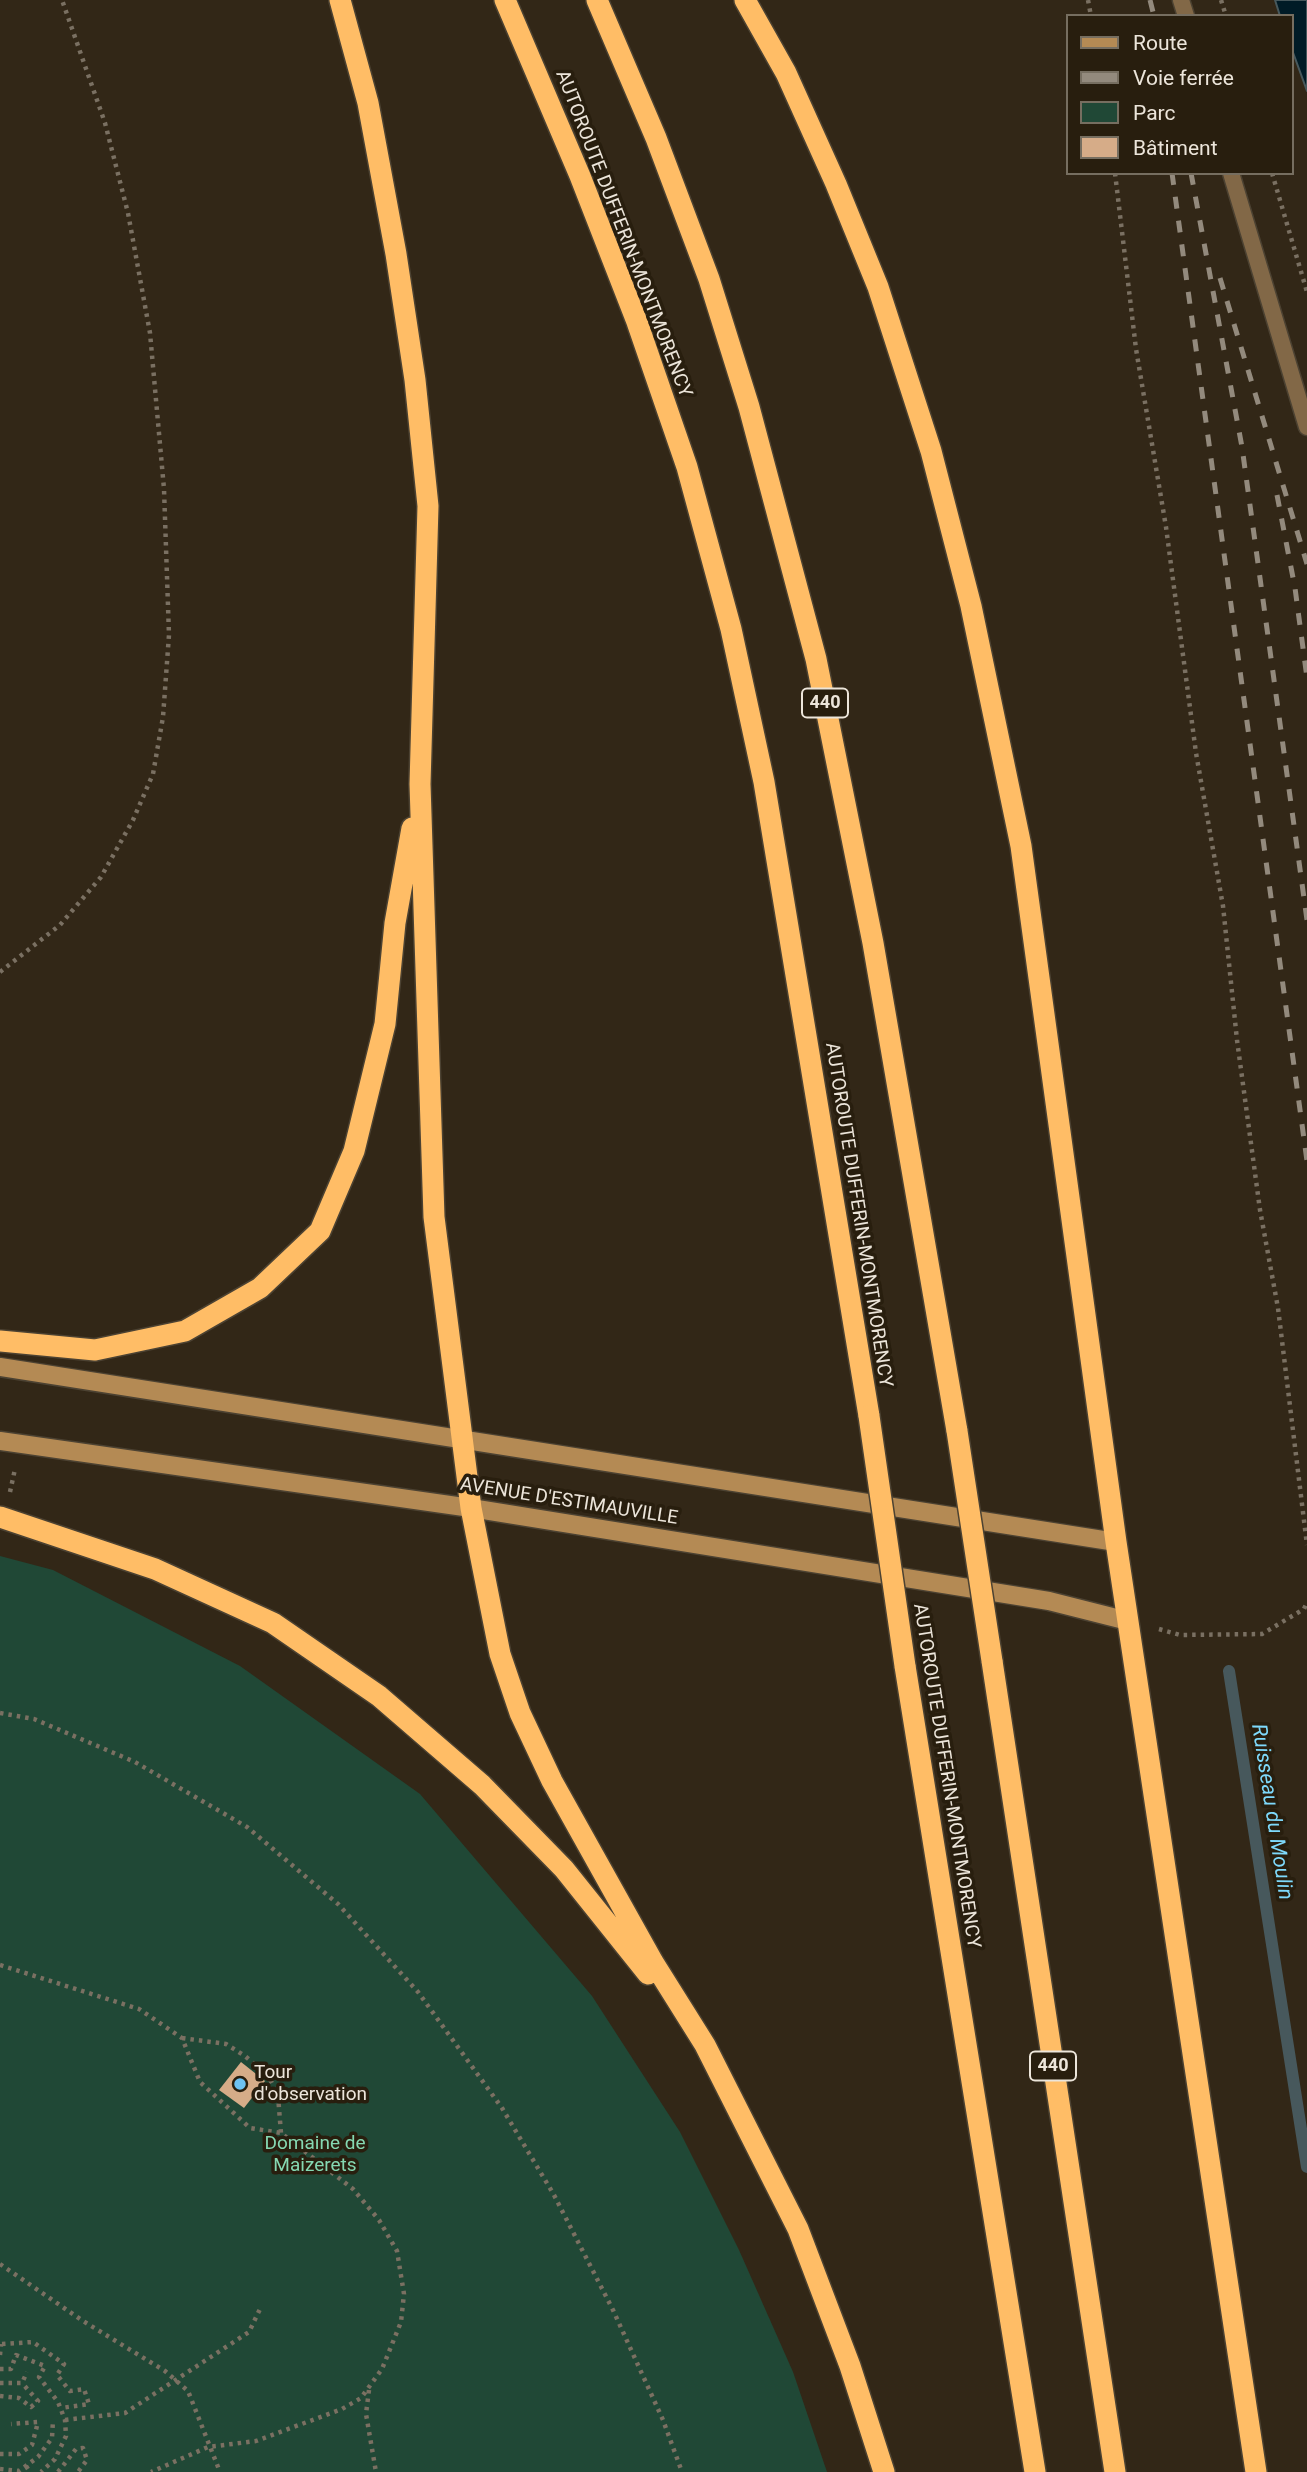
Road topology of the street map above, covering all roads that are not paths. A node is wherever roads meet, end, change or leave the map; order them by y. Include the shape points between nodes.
1 (340, 0) edge
2 (505, 0) edge
3 (597, 0) edge
4 (745, 0) edge
5 (1232, 175) edge
6 (1307, 427) edge
7 (419, 784) junction
8 (0, 1341) edge
9 (0, 1367) edge
10 (463, 1439) junction
11 (0, 1441) edge
12 (471, 1507) junction
13 (0, 1517) edge
14 (1116, 1542) junction
15 (1128, 1621) junction
16 (705, 2045) junction
17 (884, 2472) edge
18 (1035, 2472) edge
19 (1115, 2472) edge
20 (1256, 2472) edge

1 - 7 highway via 368,103 396,254 428,506
2 - 18 highway, AUTOROUTE DUFFERIN-MONTMORENCY, bridge via 637,322 687,467 731,629 764,782
3 - 19 highway, 440, bridge via 709,279 749,407 816,659 873,943 957,1431
4 - 14 highway via 786,73 878,287 931,451 971,606 1021,846
5 - 6 lane
7 - 8 highway via 394,923 385,1024 354,1150 320,1231 260,1288 185,1331 95,1350
7 - 10 highway via 434,1217
9 - 10 main road
10 - 12 highway
10 - 14 main road
11 - 12 main road, AVENUE D'ESTIMAUVILLE
12 - 15 main road, AVENUE D'ESTIMAUVILLE via 1049,1601
12 - 16 highway via 500,1654 520,1713 552,1781
13 - 16 highway via 155,1569 273,1623 379,1696 482,1785 564,1869
14 - 15 highway
15 - 20 highway
16 - 17 highway via 798,2229

